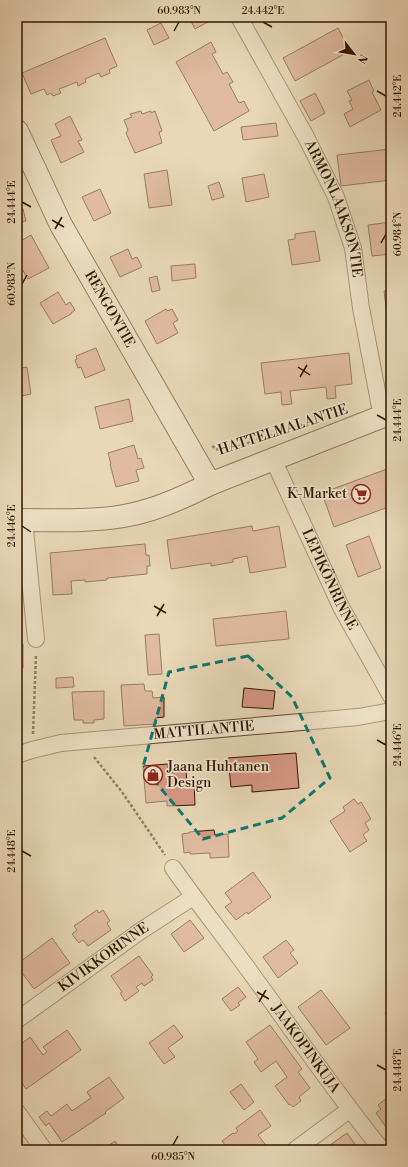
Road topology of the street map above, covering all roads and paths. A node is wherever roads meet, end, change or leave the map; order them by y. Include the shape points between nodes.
1 (239, 17) edge
2 (17, 131) edge
3 (386, 415) edge
4 (312, 421) dead end
5 (274, 459) junction
6 (197, 462) junction
7 (210, 484) junction
8 (21, 520) edge
9 (36, 639) joint
10 (391, 696) edge
11 (391, 711) edge
12 (32, 750) junction
13 (17, 755) edge
14 (97, 761) dead end
15 (173, 868) joint
16 (193, 897) junction
17 (17, 1020) edge
18 (349, 1110) junction
19 (17, 1112) edge
20 (44, 1150) edge
21 (295, 1150) edge
22 (382, 1150) edge

1 - 3 street, ARMONLAAKSONTIE via 306,137 336,197 353,248 362,315
2 - 6 main road, RENGONTIE via 61,225
3 - 5 main road, HATTELMALANTIE
4 - 6 path, HATTELMALANTIE via 240,446 218,450
5 - 7 main road, HATTELMALANTIE
5 - 10 street, LEPIKÖNRINNE via 341,607
6 - 7 main road, RENGONTIE
7 - 8 main road, HATTELMALANTIE via 182,498 125,516
8 - 9 street
9 - 12 path
11 - 12 street, MATTILANTIE via 358,718 61,744
12 - 13 street, MATTILANTIE
14 - 15 path via 126,798
15 - 16 street, JAAKOPINKUJA
16 - 17 street, KIVIKKORINNE via 138,932
16 - 18 street, JAAKOPINKUJA
18 - 21 street
18 - 22 street, JAAKOPINKUJA
19 - 20 street

